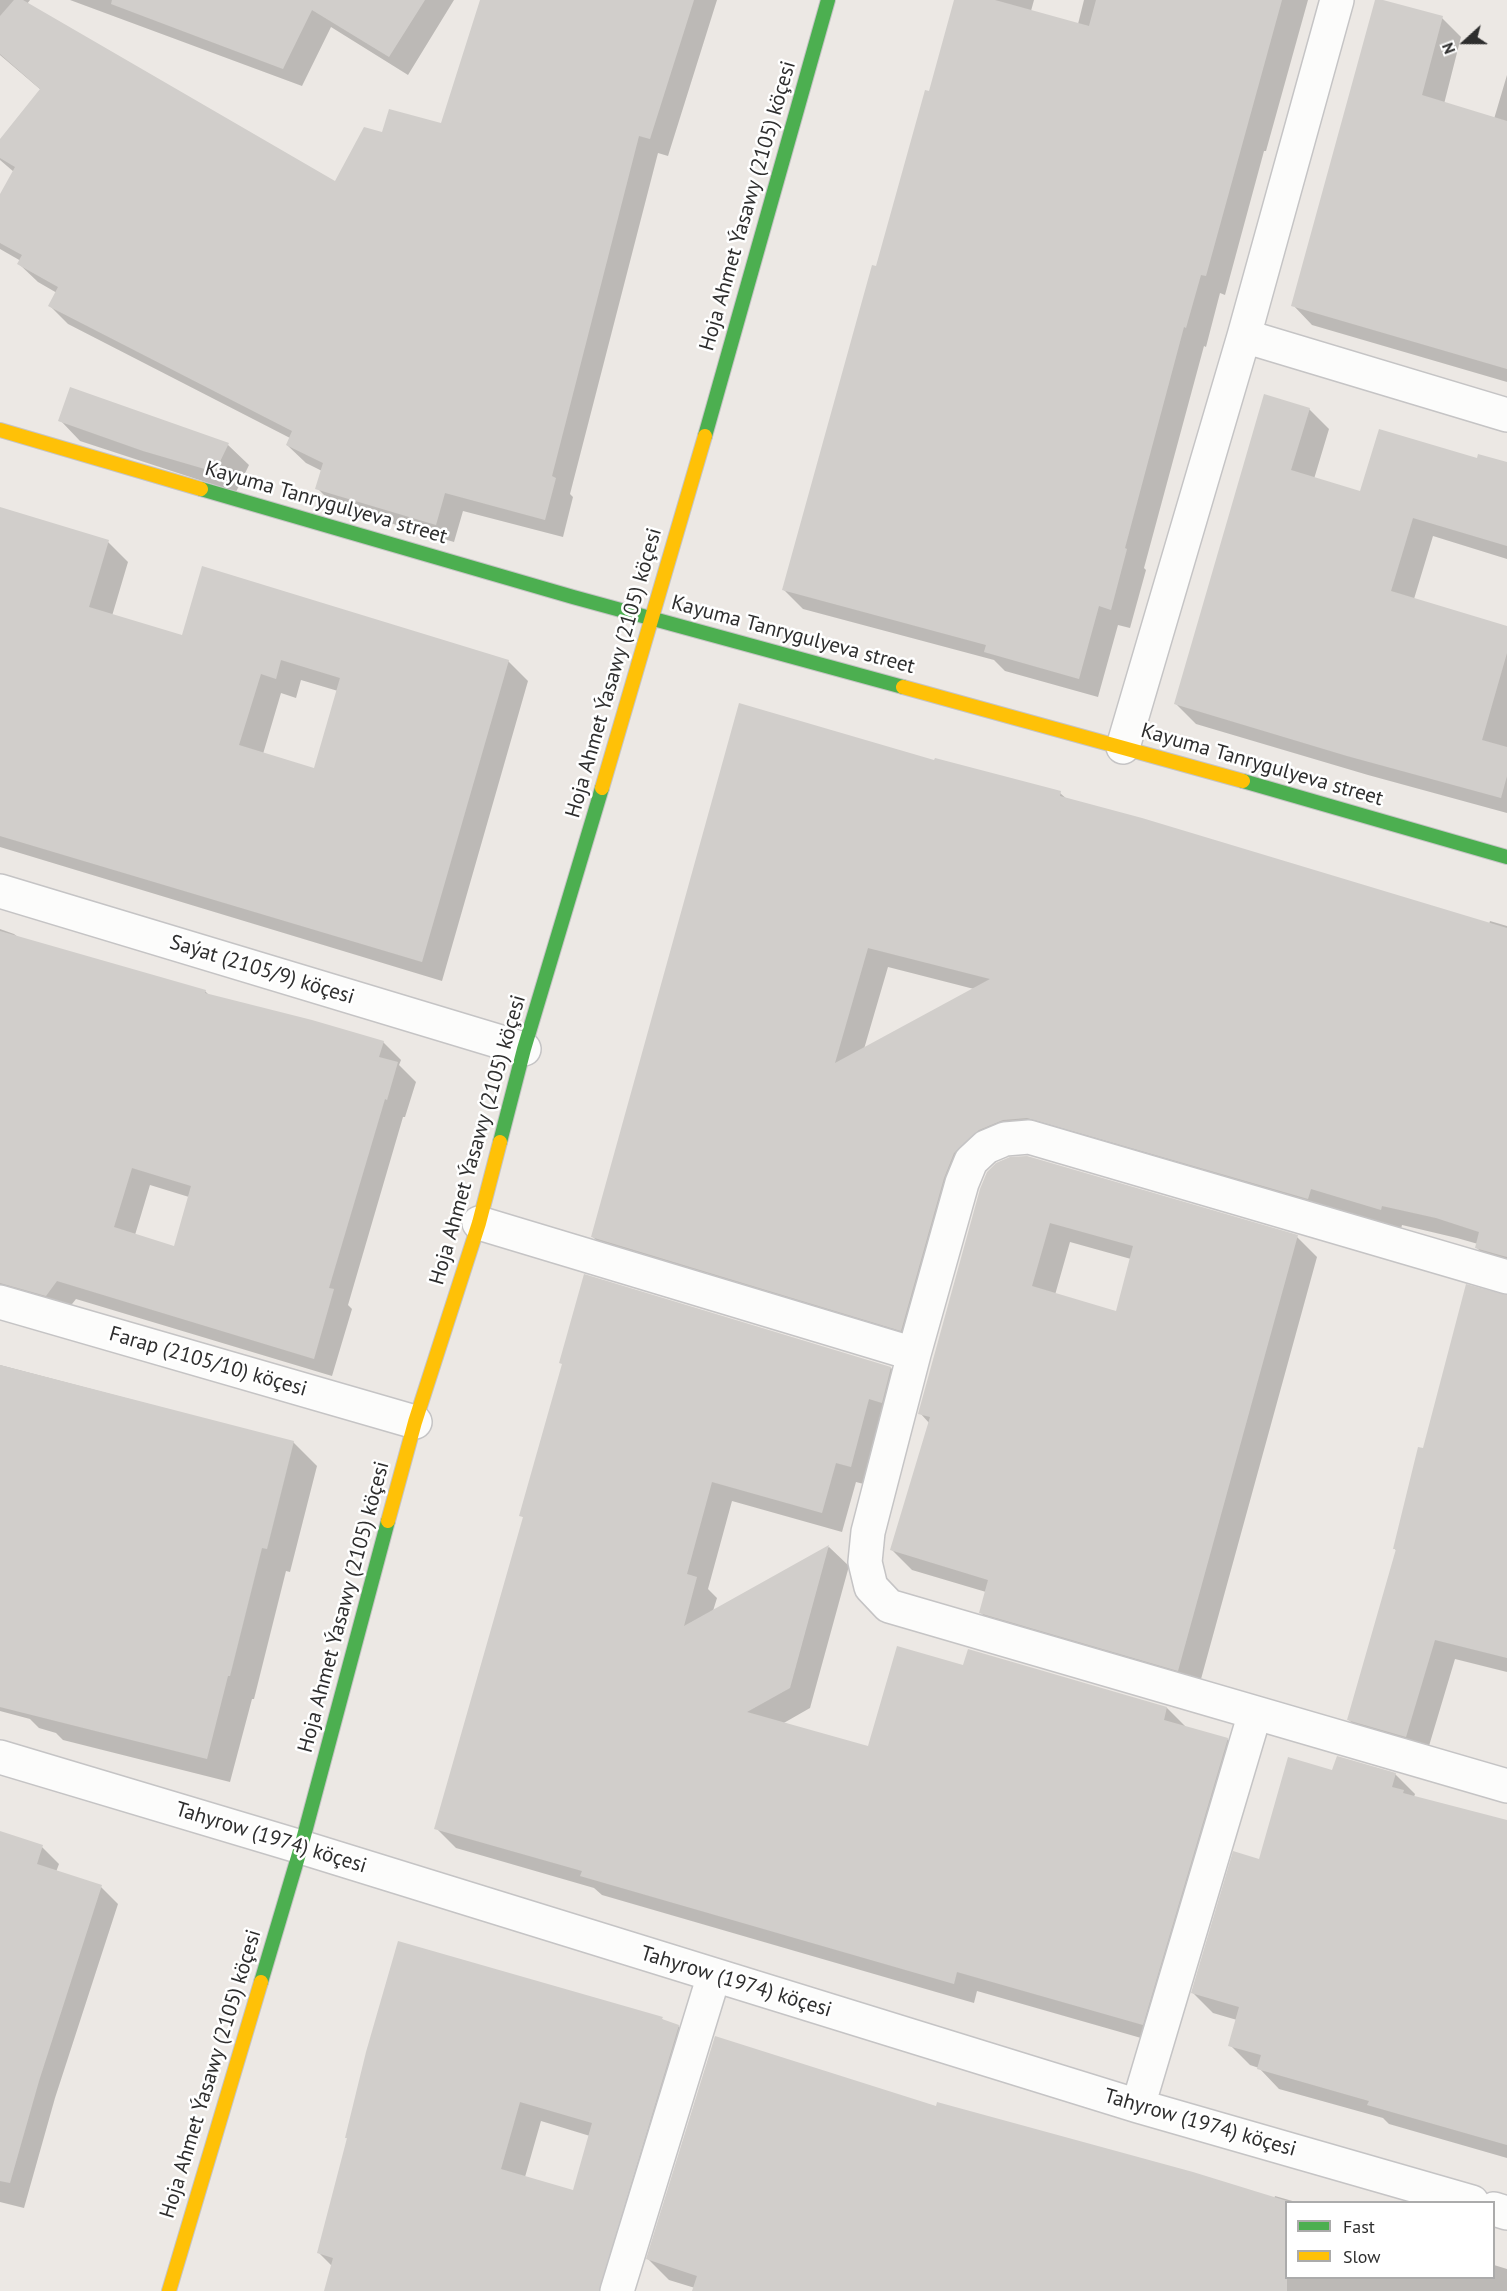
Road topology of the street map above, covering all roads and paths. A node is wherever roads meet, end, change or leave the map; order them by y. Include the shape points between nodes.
1 (828, 0) edge
2 (1337, 0) edge
3 (1244, 336) junction
4 (1507, 415) edge
5 (0, 430) edge
6 (653, 619) junction
7 (1123, 747) junction
8 (1507, 857) edge
9 (0, 891) edge
10 (524, 1049) junction
11 (479, 1223) junction
12 (1507, 1276) edge
13 (0, 1302) edge
14 (914, 1354) junction
15 (415, 1422) junction
16 (1255, 1713) junction
17 (0, 1757) edge
18 (1507, 1786) edge
19 (301, 1847) junction
20 (714, 1975) junction
21 (1138, 2106) junction
22 (1469, 2201) edge
23 (169, 2291) edge
24 (617, 2291) edge

1 - 6 street, Hoja Ahmet Ýasawy (2105) köçesi
2 - 3 street
3 - 4 street
3 - 7 street
5 - 6 street, Kayuma Tanrygulyeva street
6 - 7 street, Kayuma Tanrygulyeva street
6 - 10 street, Hoja Ahmet Ýasawy (2105) köçesi
7 - 8 street, Kayuma Tanrygulyeva street
9 - 10 street, Saýat (2105/9) köçesi
10 - 11 street, Hoja Ahmet Ýasawy (2105) köçesi
11 - 14 street
11 - 15 street, Hoja Ahmet Ýasawy (2105) köçesi
12 - 14 street via 1029,1137 1005,1139 986,1147 971,1161
13 - 15 street, Farap (2105/10) köçesi
14 - 16 street via 868,1532 865,1562 871,1587 889,1606
15 - 19 street, Hoja Ahmet Ýasawy (2105) köçesi
16 - 18 street
16 - 21 street
17 - 19 street, Tahyrow (1974) köçesi
19 - 20 street, Tahyrow (1974) köçesi
19 - 23 street, Hoja Ahmet Ýasawy (2105) köçesi
20 - 21 street, Tahyrow (1974) köçesi
20 - 24 street
21 - 22 street, Tahyrow (1974) köçesi

